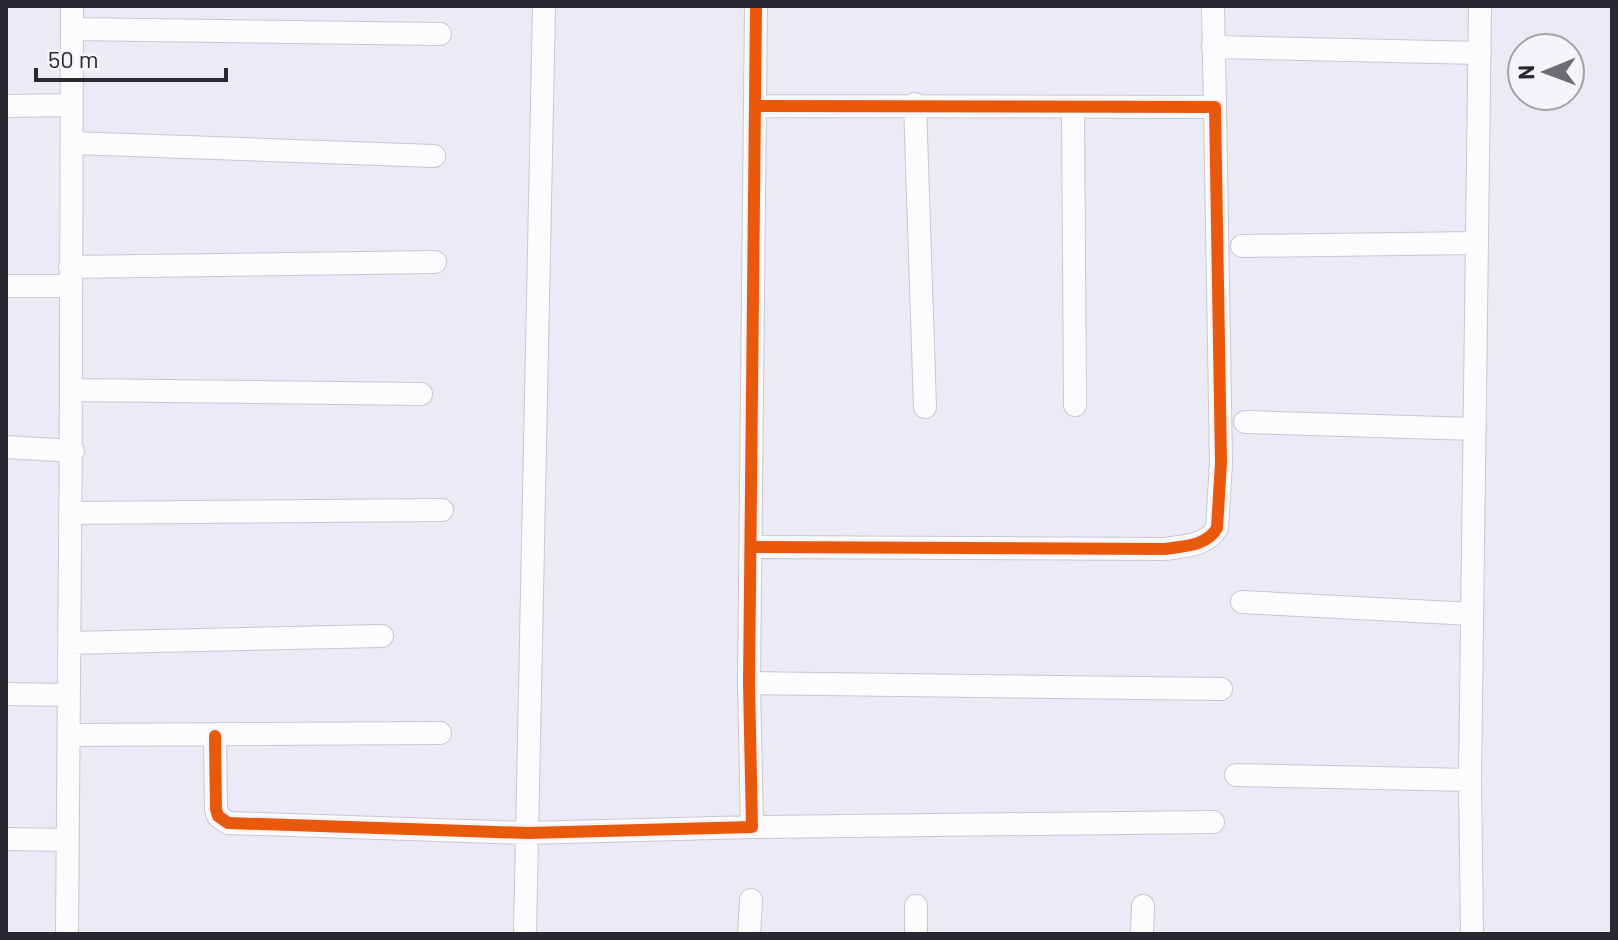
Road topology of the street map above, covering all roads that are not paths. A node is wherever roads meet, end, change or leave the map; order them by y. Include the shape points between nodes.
1 (544, 6) edge
2 (756, 6) edge
3 (1213, 6) edge
4 (1480, 6) edge
5 (72, 17) edge
6 (440, 34) dead end
7 (1213, 47) junction
8 (1480, 53) junction
9 (915, 104) junction
10 (72, 105) junction
11 (6, 106) edge
12 (757, 106) junction
13 (1073, 107) junction
14 (1215, 107) junction
15 (72, 143) junction
16 (434, 156) dead end
17 (1476, 243) junction
18 (1242, 246) dead end
19 (435, 262) dead end
20 (71, 276) junction
21 (6, 286) edge
22 (73, 390) junction
23 (421, 394) dead end
24 (1075, 405) dead end
25 (925, 407) dead end
26 (1245, 422) dead end
27 (1475, 429) junction
28 (6, 447) edge
29 (73, 451) junction
30 (442, 510) dead end
31 (72, 513) junction
32 (752, 547) junction
33 (1242, 602) dead end
34 (1472, 614) junction
35 (382, 636) dead end
36 (70, 643) junction
37 (749, 683) junction
38 (1221, 689) dead end
39 (6, 694) edge
40 (69, 695) junction
41 (440, 733) dead end
42 (69, 735) junction
43 (215, 736) junction
44 (1236, 775) dead end
45 (1470, 780) junction
46 (1213, 822) dead end
47 (752, 827) junction
48 (528, 833) junction
49 (6, 839) edge
50 (68, 840) junction
51 (751, 900) dead end
52 (916, 906) dead end
53 (1143, 906) dead end
54 (67, 934) edge
55 (525, 934) edge
56 (749, 934) edge
57 (916, 934) edge
58 (1142, 934) edge
59 (1472, 934) edge

1 - 48 street
2 - 12 street
3 - 7 street
4 - 8 street
5 - 6 street
5 - 10 street
7 - 8 street
7 - 14 street
8 - 17 street
9 - 12 street
9 - 13 street
9 - 25 street
10 - 11 street
10 - 15 street
12 - 32 street
13 - 14 street
13 - 24 street
14 - 32 street via 1221,463 1220,512 1213,536 1165,549
15 - 16 street
15 - 20 street
17 - 18 street
17 - 27 street
19 - 20 street
20 - 21 street
20 - 22 street
22 - 23 street
22 - 29 street
26 - 27 street
27 - 34 street
28 - 29 street
29 - 31 street
30 - 31 street
31 - 36 street
32 - 37 street
33 - 34 street
34 - 45 street
35 - 36 street
36 - 40 street
37 - 38 street
37 - 47 street
39 - 40 street
40 - 42 street
41 - 43 street
42 - 43 street
42 - 50 street
43 - 48 street via 216,809 228,823
44 - 45 street
45 - 59 street
46 - 47 street
47 - 48 street
48 - 55 street
49 - 50 street
50 - 54 street
51 - 56 street
52 - 57 street
53 - 58 street

